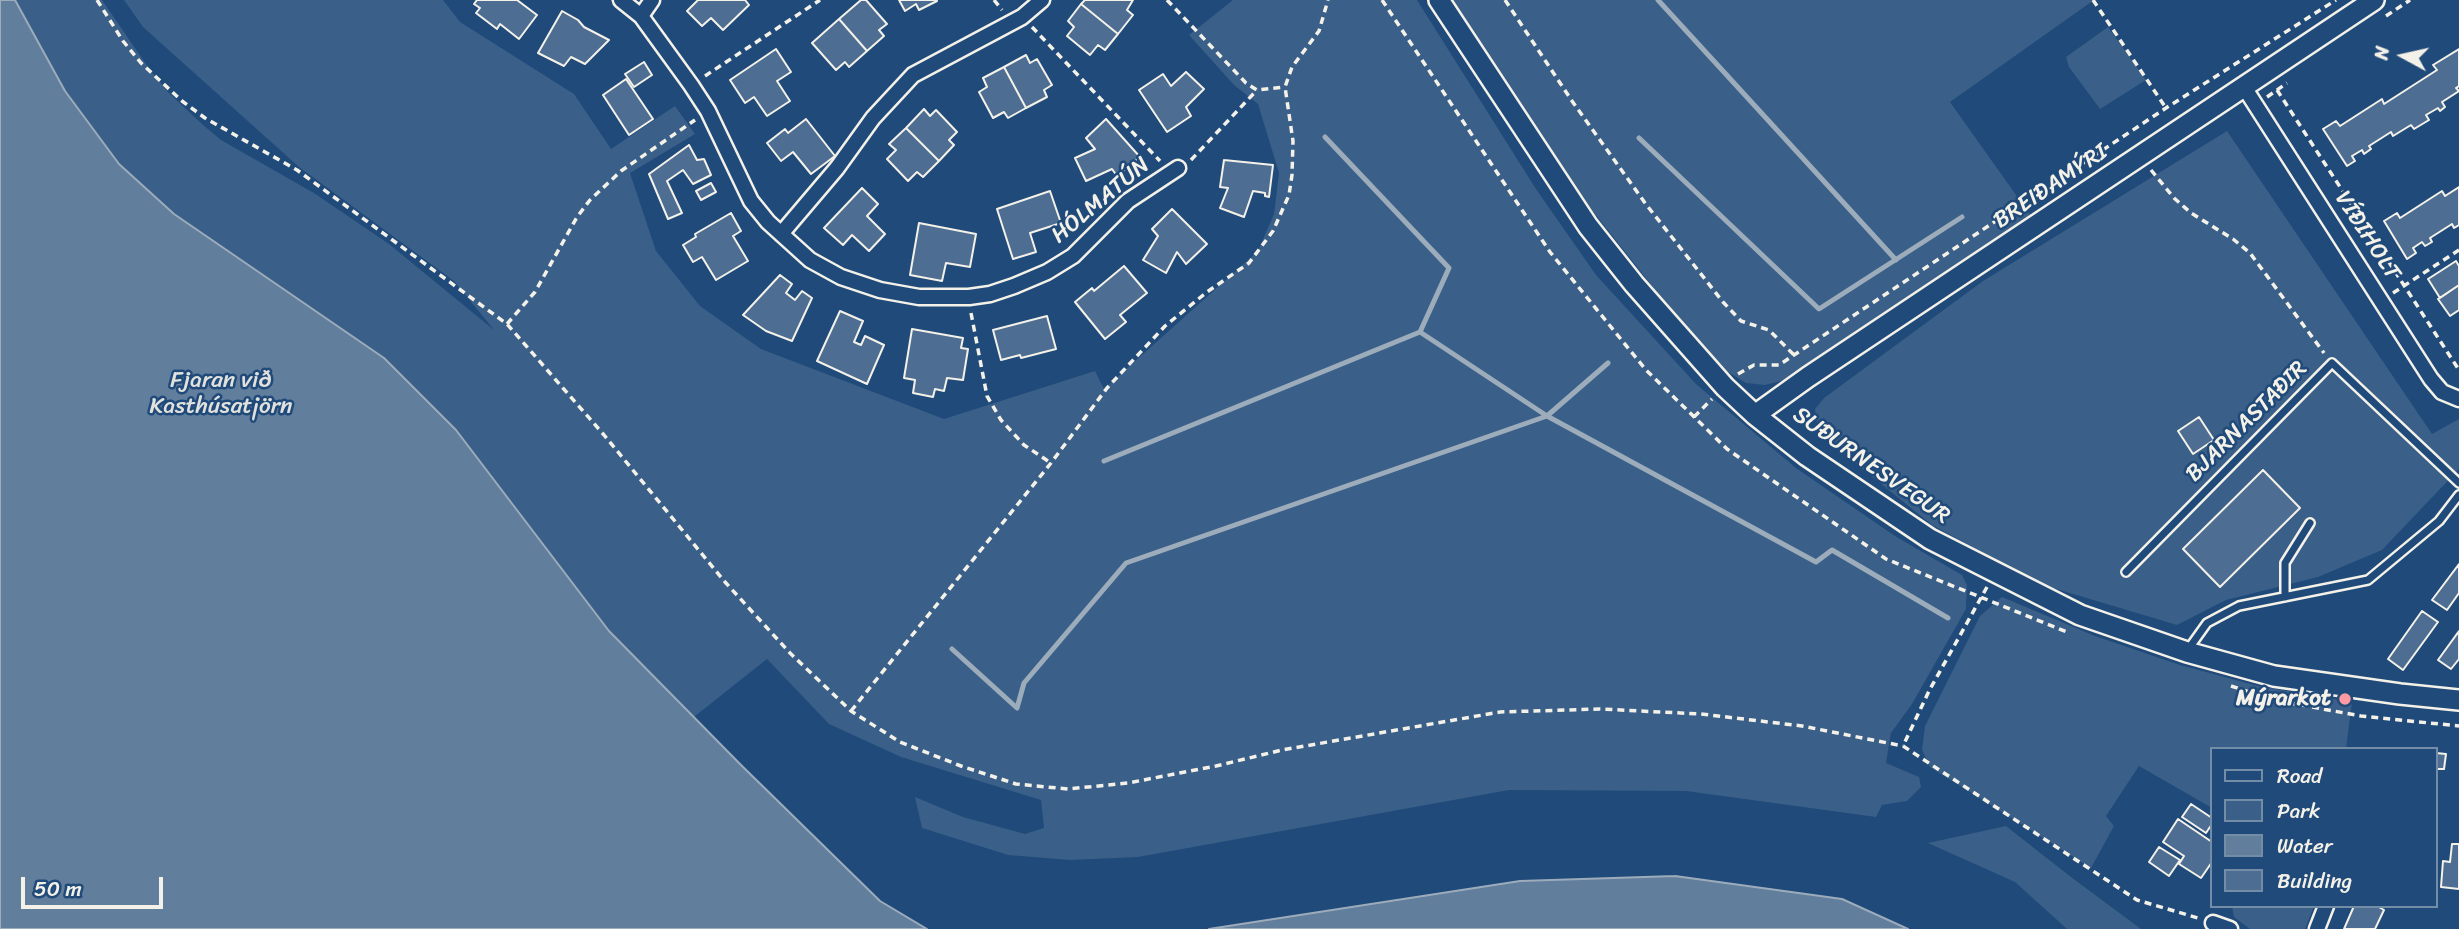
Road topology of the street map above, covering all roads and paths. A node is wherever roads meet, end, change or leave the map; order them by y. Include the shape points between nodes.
1 (97, 0) edge
2 (621, 0) edge
3 (652, 0) edge
4 (820, 0) edge
5 (1042, 0) edge
6 (1167, 0) edge
7 (1328, 0) edge
8 (1382, 0) edge
9 (1440, 0) edge
10 (1505, 0) edge
11 (2336, 0) edge
12 (2374, 0) edge
13 (2095, 1) edge
14 (641, 16) junction
15 (1022, 17) junction
16 (691, 85) junction
17 (2244, 86) junction
18 (1285, 87) junction
19 (1257, 90) junction
20 (2277, 90) dead end
21 (2166, 108) junction
22 (708, 111) junction
23 (2141, 156) junction
24 (1175, 170) junction
25 (781, 234) junction
26 (2459, 250) edge
27 (2404, 286) junction
28 (969, 297) junction
29 (2381, 300) junction
30 (507, 324) junction
31 (1794, 355) junction
32 (2332, 363) junction
33 (2459, 370) edge
34 (1808, 377) junction
35 (1725, 387) junction
36 (2459, 400) edge
37 (1755, 415) junction
38 (1694, 417) junction
39 (1051, 463) junction
40 (2459, 483) edge
41 (2459, 495) edge
42 (2310, 523) dead end
43 (1993, 572) junction
44 (2126, 572) dead end
45 (1983, 597) junction
46 (2285, 597) junction
47 (2187, 652) junction
48 (2459, 700) edge
49 (851, 711) junction
50 (1903, 746) junction
51 (2325, 908) edge
52 (2213, 923) joint
53 (2230, 929) edge
54 (2317, 929) edge

1 - 30 path via 141,63 182,101 297,170
2 - 14 street, HÓLMATÚN
3 - 14 street
4 - 16 path
5 - 15 street
6 - 19 path
7 - 18 path via 1319,31 1293,67
8 - 38 path via 1550,252 1646,370
9 - 35 street, SUÐURNESVEGUR via 1588,226
10 - 31 path via 1645,203 1723,302 1741,321 1769,330
11 - 21 path
12 - 17 street, BREIÐAMÝRI
13 - 21 path
14 - 16 street, HÓLMATÚN
15 - 24 path
15 - 25 street via 913,75
16 - 22 street, HÓLMATÚN
17 - 23 street, BREIÐAMÝRI
17 - 29 street, VÍÐIHOLT
18 - 19 path
18 - 39 path via 1293,141 1292,176 1273,232 1249,263 1165,326 1107,388
19 - 24 path
20 - 27 path
21 - 31 path
22 - 25 street, HÓLMATÚN via 751,201
22 - 30 path via 597,192 577,217 535,292
23 - 32 path via 2174,198 2250,253
23 - 34 street, BREIÐAMÝRI
24 - 28 street, HÓLMATÚN via 1128,201 1073,256 1014,286
25 - 28 street, HÓLMATÚN via 810,260 841,277 919,297
26 - 27 path
27 - 29 path
27 - 33 path
28 - 39 path via 987,396 1024,445
29 - 36 street, VÍÐIHOLT via 2437,387
30 - 49 path via 725,582
31 - 34 path
31 - 35 path via 1779,365 1743,370
32 - 40 lane, BJARNASTAÐIR
32 - 44 lane, BJARNASTAÐIR
34 - 37 street, BREIÐAMÝRI
35 - 37 street, SUÐURNESVEGUR
35 - 38 path
37 - 43 street, SUÐURNESVEGUR via 1930,539
38 - 45 path via 1727,449 1885,559
39 - 49 path
41 - 46 lane via 2439,521 2368,580
42 - 46 lane via 2285,563
43 - 45 path
43 - 47 street, SUÐURNESVEGUR via 2080,615
45 - 50 path
46 - 47 lane via 2239,606 2207,623
47 - 48 street, SUÐURNESVEGUR via 2274,676
49 - 50 path via 900,742 961,766 1016,784 1068,789 1128,783 1282,750 1500,712 1701,713
50 - 52 path via 2137,900
51 - 54 street
52 - 53 street

